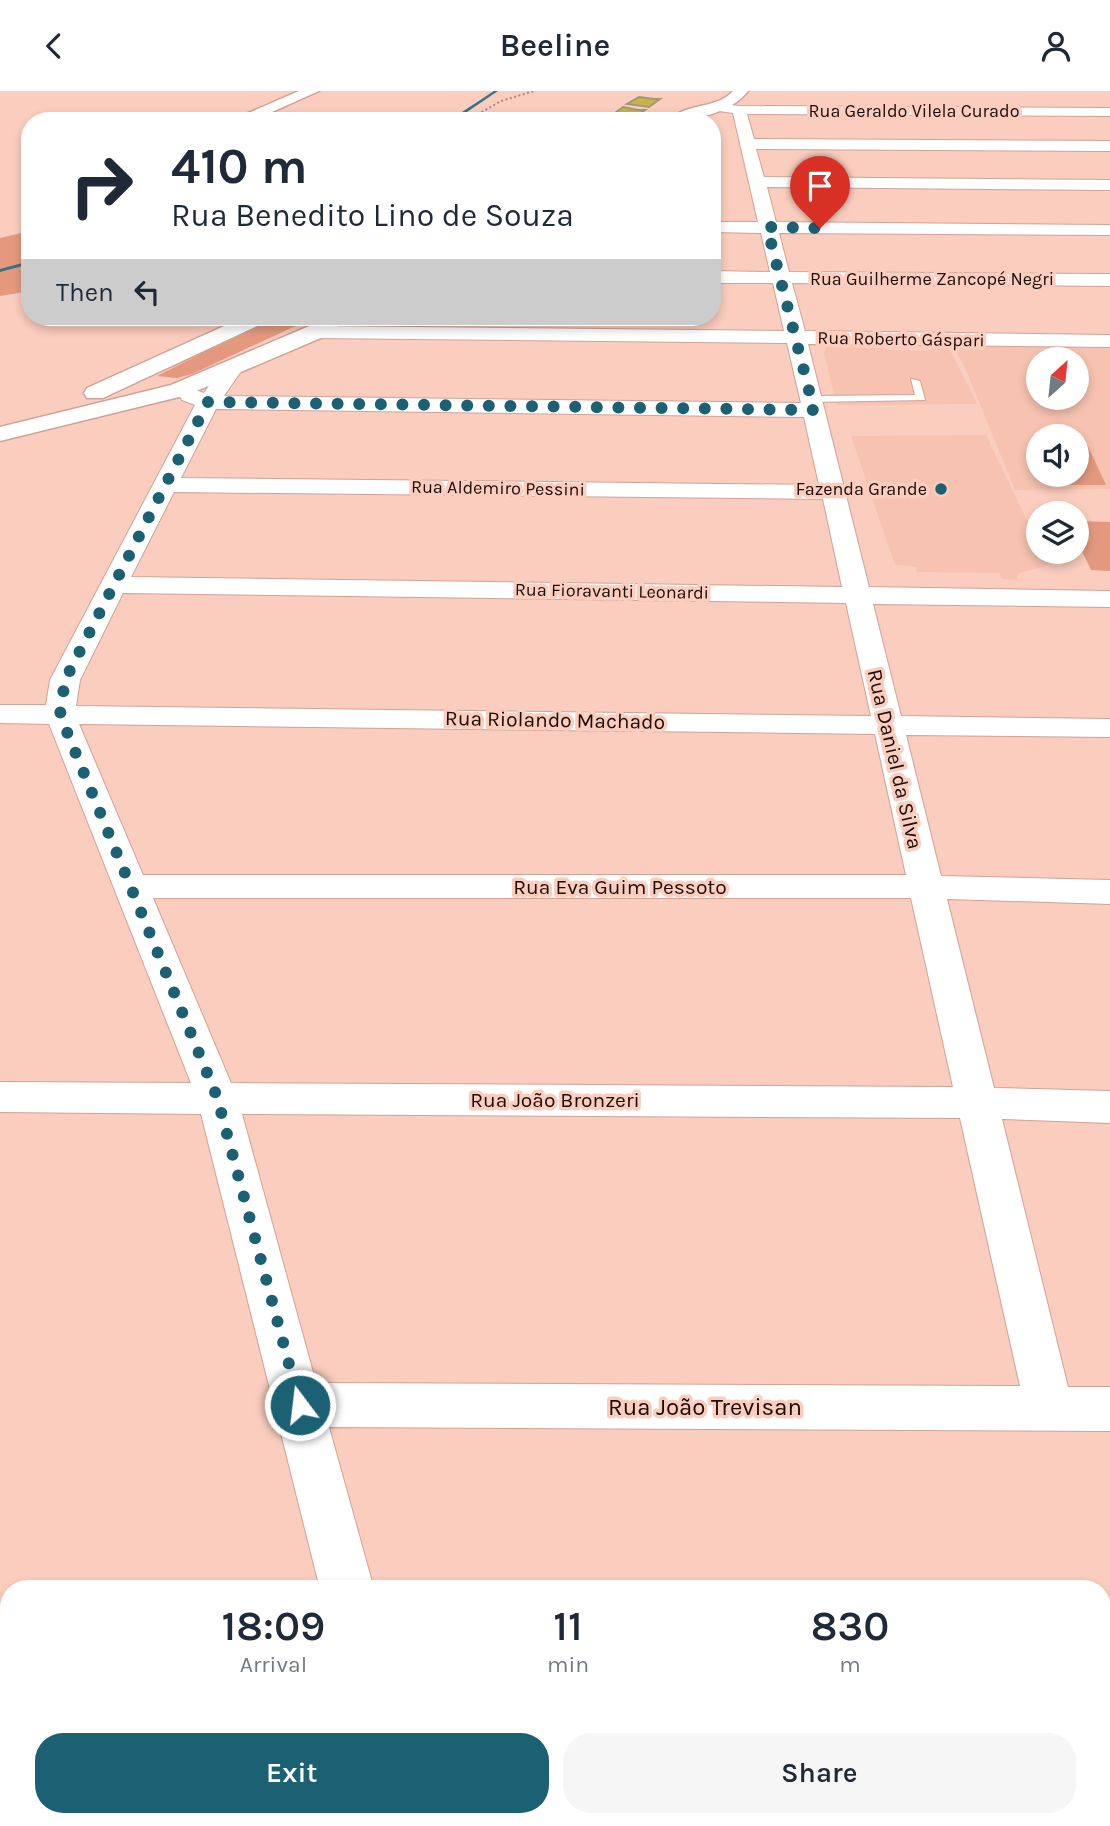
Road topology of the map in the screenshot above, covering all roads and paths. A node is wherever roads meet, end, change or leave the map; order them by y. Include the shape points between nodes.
1 (312, 91) edge
2 (534, 91) edge
3 (732, 103) edge
4 (260, 112) edge
5 (482, 112) edge
6 (676, 112) edge
7 (688, 112) edge
8 (1110, 112) edge
9 (746, 144) junction
10 (1110, 146) edge
11 (757, 182) junction
12 (1110, 185) edge
13 (721, 227) edge
14 (767, 227) junction
15 (1110, 230) edge
16 (721, 278) edge
17 (780, 278) junction
18 (1110, 280) edge
19 (241, 326) edge
20 (325, 326) edge
21 (315, 332) junction
22 (795, 337) junction
23 (1110, 341) edge
24 (166, 360) junction
25 (233, 367) junction
26 (915, 381) dead end
27 (179, 390) junction
28 (208, 402) junction
29 (812, 404) junction
30 (23, 427) junction
31 (0, 434) edge
32 (164, 485) junction
33 (832, 492) junction
34 (113, 585) junction
35 (855, 594) junction
36 (1110, 599) edge
37 (0, 714) edge
38 (60, 715) junction
39 (887, 724) junction
40 (1110, 728) edge
41 (129, 886) junction
42 (925, 887) junction
43 (1110, 892) edge
44 (0, 1097) edge
45 (217, 1097) junction
46 (976, 1103) junction
47 (1110, 1107) edge
48 (300, 1405) junction
49 (1049, 1408) junction
50 (1110, 1409) edge
51 (345, 1580) edge

1 - 4 main road
2 - 5 path
3 - 6 main road via 696,104 691,98
3 - 7 main road
3 - 8 street, Rua Geraldo Vilela Curado
3 - 9 street, Rua Daniel da Silva
9 - 10 street
9 - 11 street, Rua Daniel da Silva
11 - 12 street
11 - 14 street, Rua Daniel da Silva
13 - 14 street
14 - 15 street
14 - 17 street, Rua Daniel da Silva
16 - 17 street, Rua Guilherme Zancopé Negri
17 - 18 street, Rua Guilherme Zancopé Negri
17 - 22 street, Rua Daniel da Silva
19 - 24 main road
20 - 21 main road
21 - 22 street, Rua Roberto Gáspari
21 - 25 main road
22 - 23 street, Rua Roberto Gáspari
22 - 29 street, Rua Daniel da Silva
24 - 27 main road via 146,379
24 - 30 main road
25 - 27 main road
25 - 28 street
26 - 29 lane via 921,398
27 - 28 street
27 - 30 main road
28 - 29 street
28 - 32 street
29 - 33 street, Rua Daniel da Silva
30 - 31 main road
32 - 33 street, Rua Aldemiro Pessini
32 - 34 street
33 - 35 street, Rua Daniel da Silva
34 - 35 street, Rua Fioravanti Leonardi
34 - 38 street via 65,680
35 - 36 street, Rua Fioravanti Leonardi
35 - 39 street, Rua Daniel da Silva
37 - 38 street, Rua Riolando Machado
38 - 39 street, Rua Riolando Machado
38 - 41 street
39 - 40 street, Rua Riolando Machado
39 - 42 street, Rua Daniel da Silva
41 - 42 street, Rua Eva Guim Pessoto
41 - 45 street
42 - 43 street, Rua Eva Guim Pessoto
42 - 46 street, Rua Daniel da Silva
44 - 45 street, Rua João Bronzeri
45 - 46 street, Rua João Bronzeri
45 - 48 street
46 - 47 street, Rua João Bronzeri
46 - 49 street, Rua Daniel da Silva
48 - 49 street, Rua João Trevisan
48 - 51 street
49 - 50 street, Rua João Trevisan

